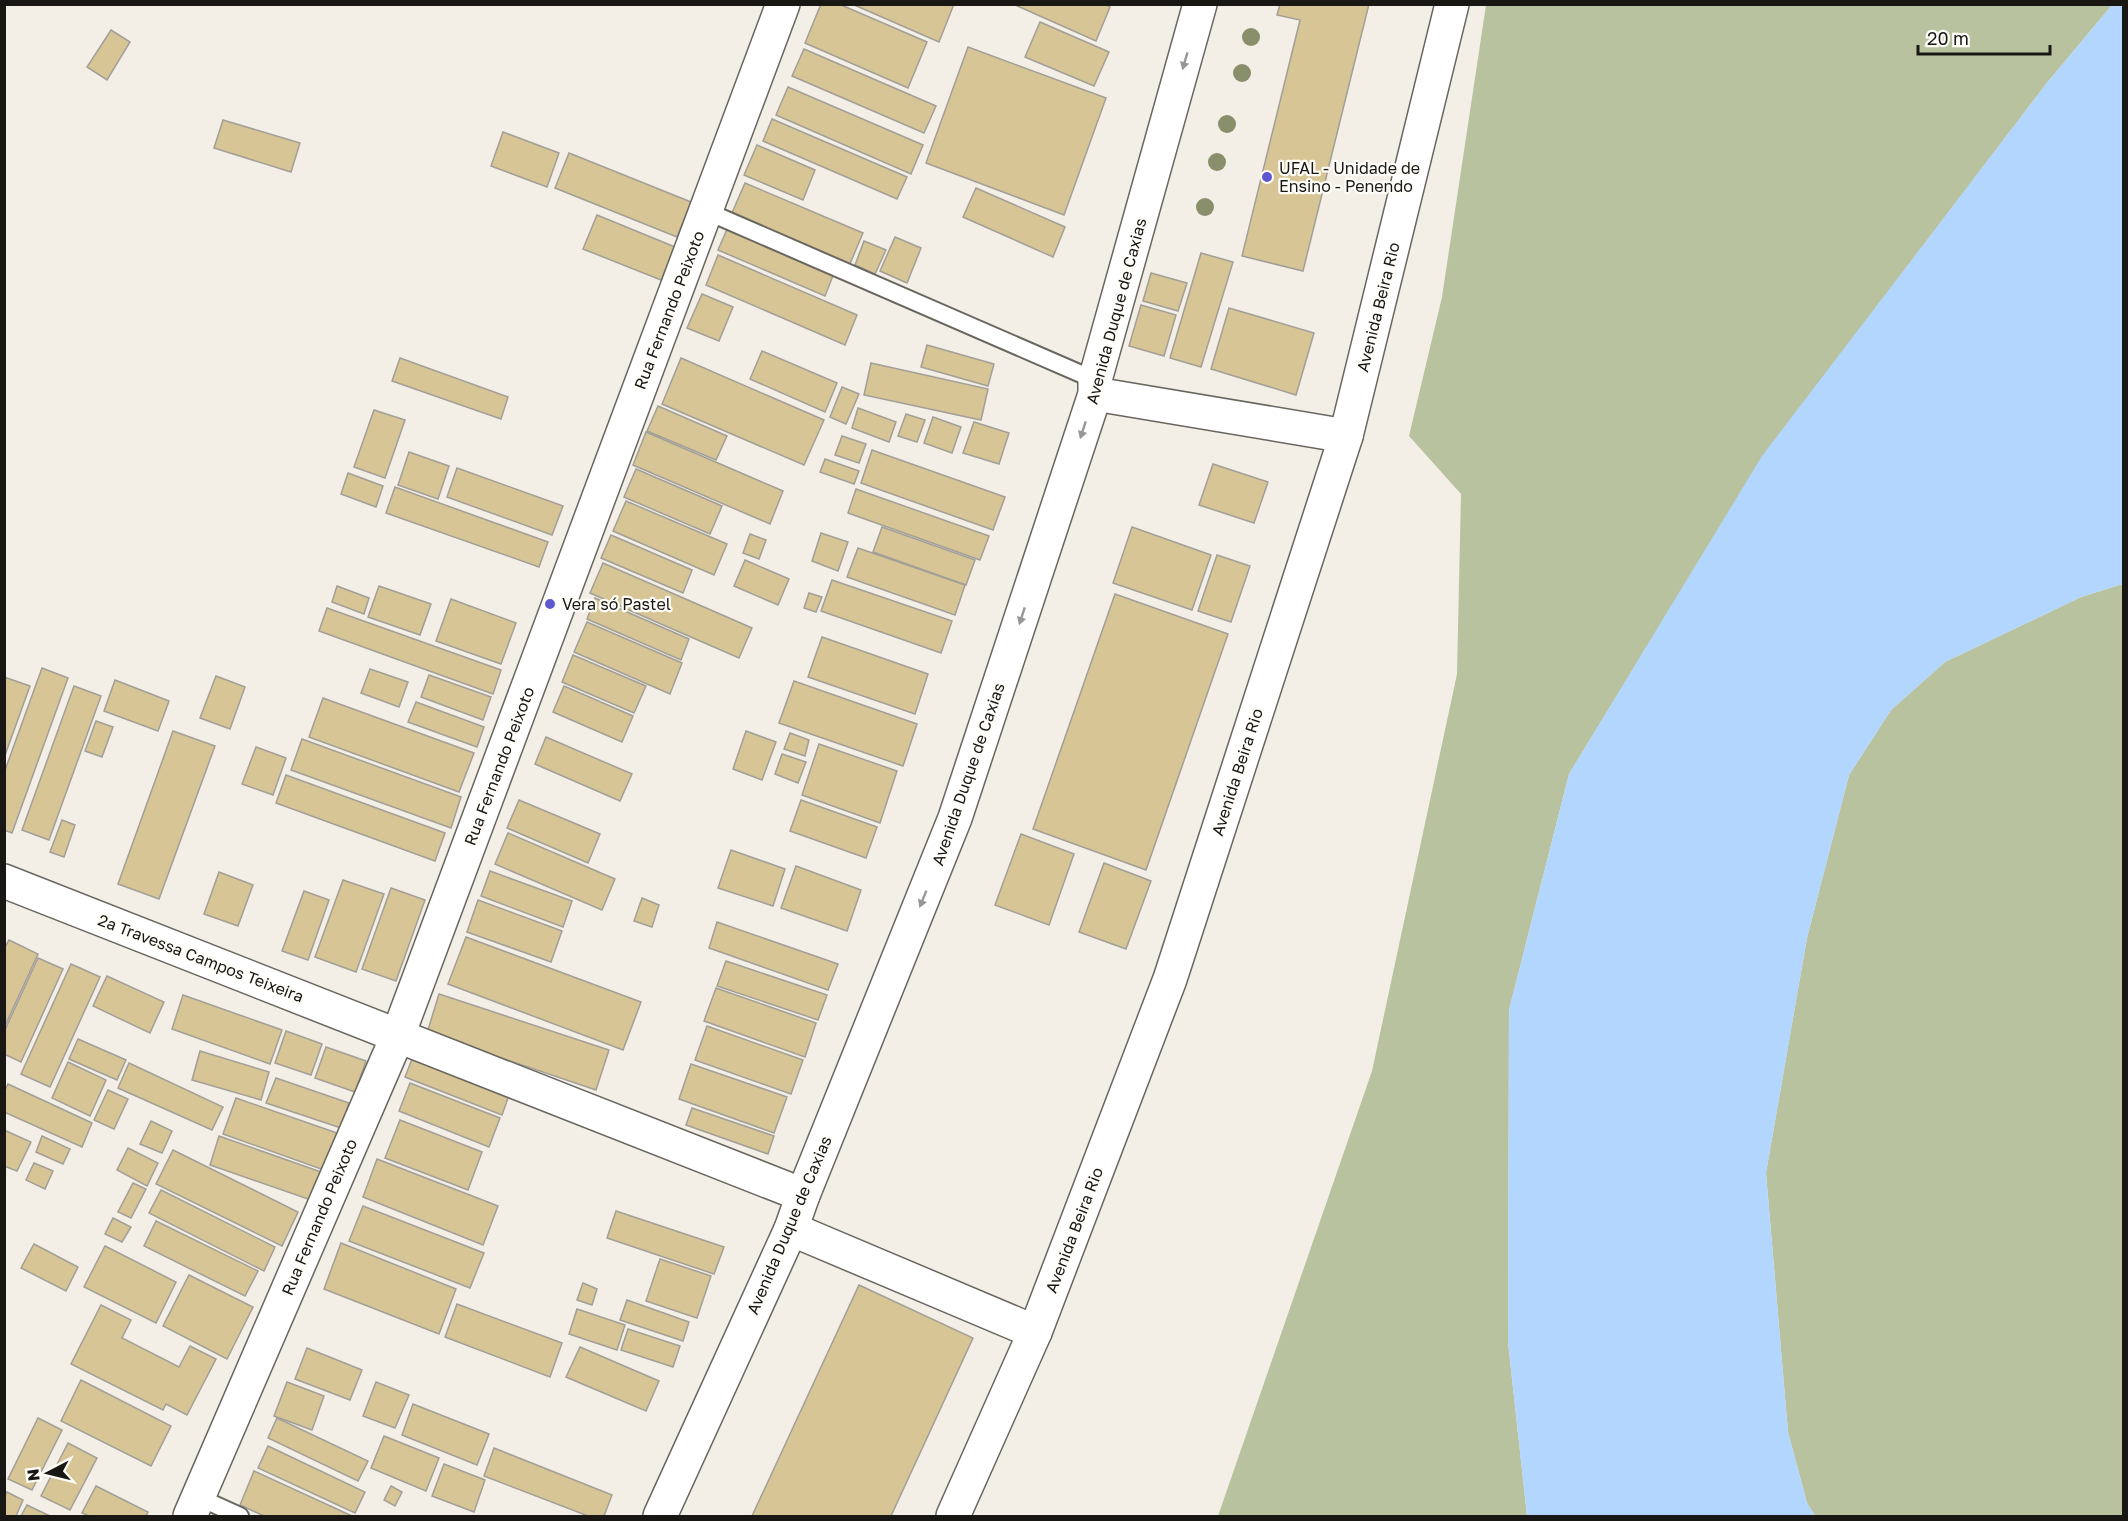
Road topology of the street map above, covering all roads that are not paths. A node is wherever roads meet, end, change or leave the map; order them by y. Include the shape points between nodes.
1 (783, 4) edge
2 (1200, 4) edge
3 (1452, 4) edge
4 (706, 211) junction
5 (1095, 387) junction
6 (1346, 436) junction
7 (4, 881) edge
8 (398, 1035) junction
9 (803, 1195) junction
10 (791, 1229) junction
11 (1035, 1332) junction
12 (194, 1507) edge
13 (240, 1516) edge
14 (660, 1516) edge
15 (953, 1516) edge

1 - 4 main road, Rua Fernando Peixoto
2 -> 5 main road, Avenida Duque de Caxias
3 - 6 main road, Avenida Beira Rio
4 - 5 lane
4 - 8 main road, Rua Fernando Peixoto
5 - 6 main road
5 -> 9 main road, Avenida Duque de Caxias via 955,818
6 - 11 main road, Avenida Beira Rio via 1170,980
7 - 8 main road, 2ª Travessa Campos Teixeira
8 - 9 main road, 2ª Travessa Campos Teixeira
8 - 12 main road, Rua Fernando Peixoto
9 - 10 main road, Avenida Duque de Caxias
10 - 11 main road
10 - 14 main road, Avenida Duque de Caxias
11 - 15 main road, Avenida Beira Rio
12 - 13 lane

